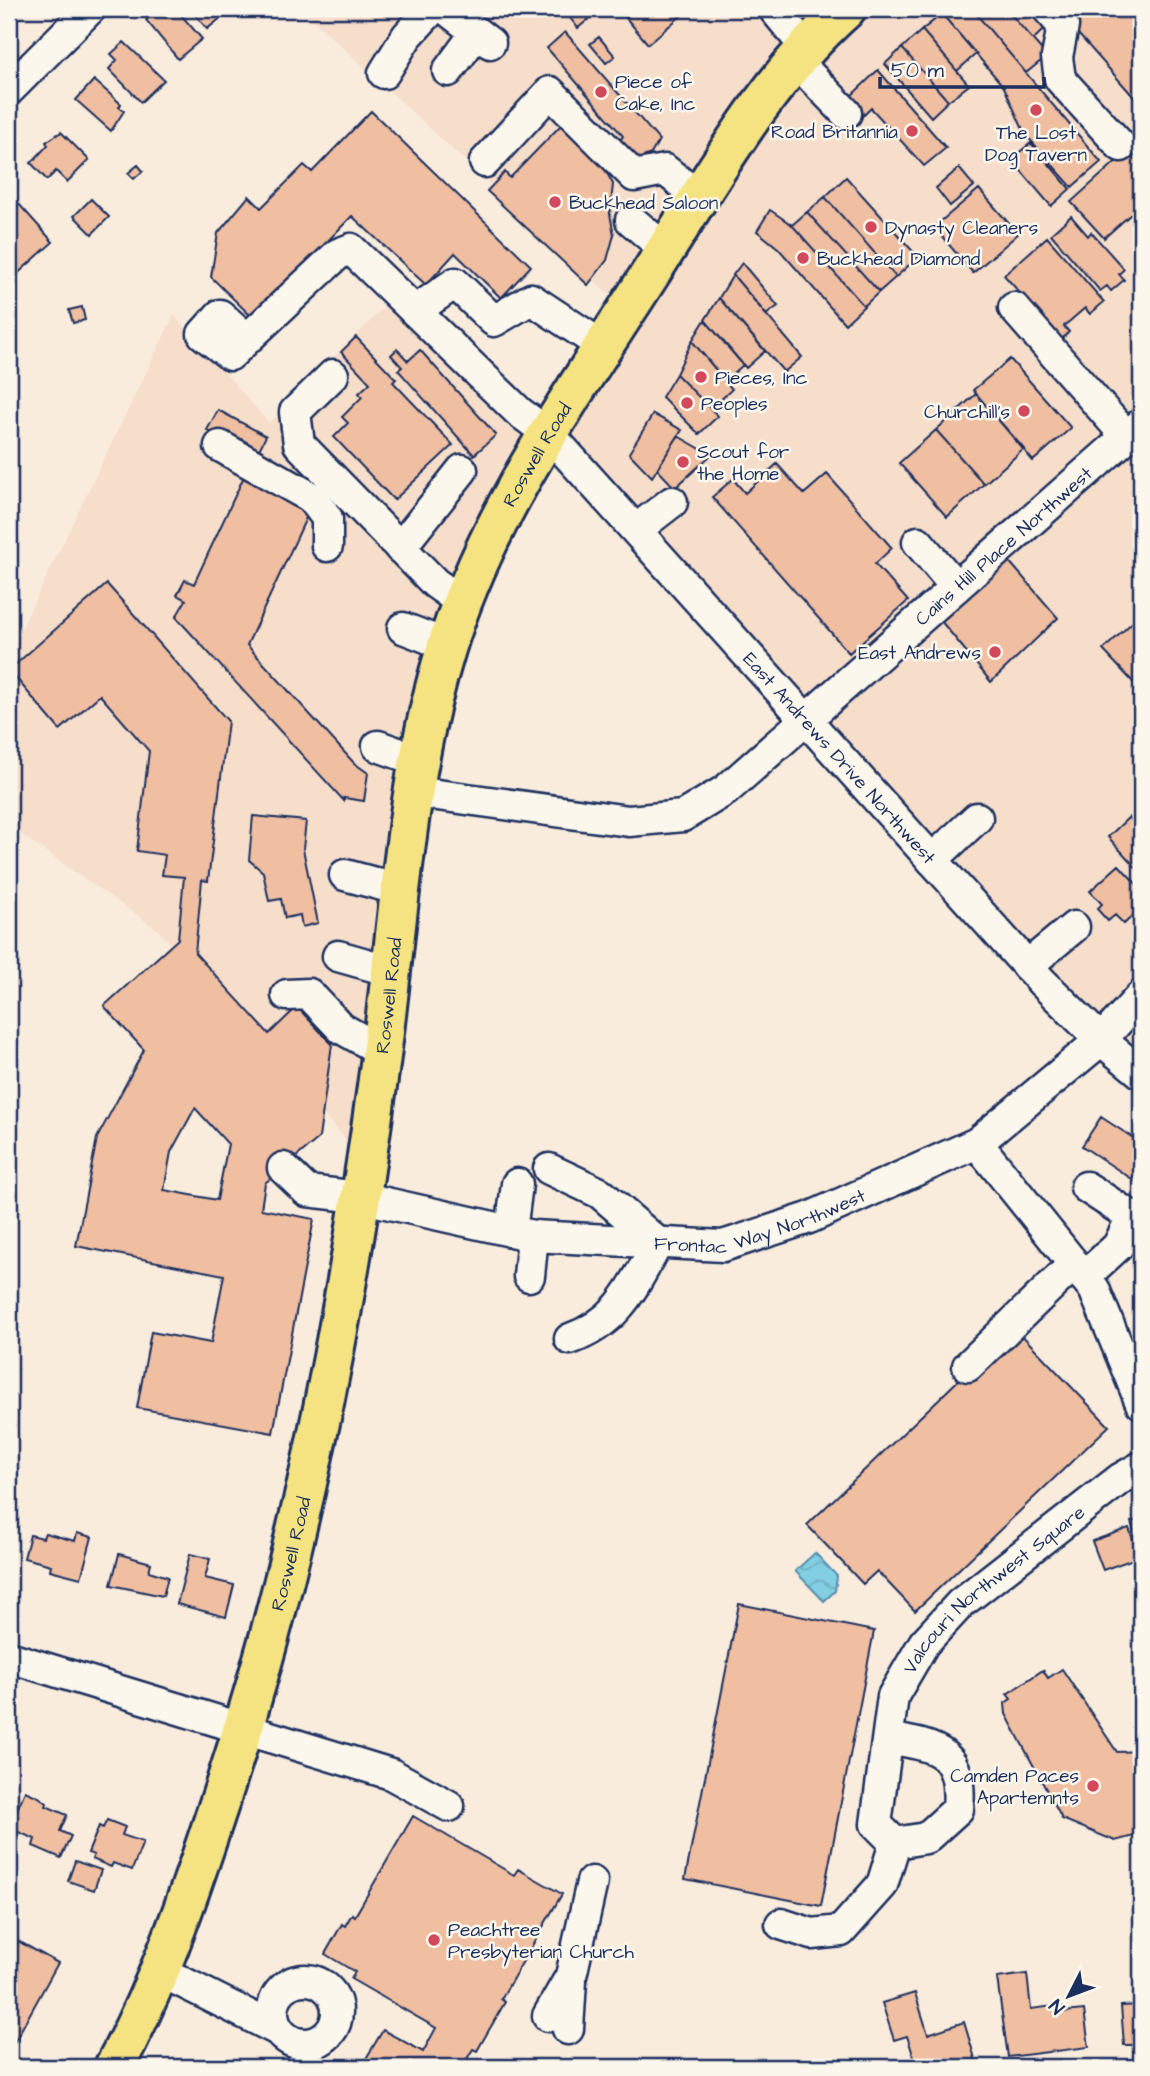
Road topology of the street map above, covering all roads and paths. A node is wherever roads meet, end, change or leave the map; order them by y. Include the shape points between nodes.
1 (90, 9) edge
2 (432, 9) edge
3 (446, 9) edge
4 (774, 9) edge
5 (1048, 9) edge
6 (819, 30) edge
7 (448, 71) dead end
8 (384, 73) dead end
9 (9, 90) edge
10 (846, 113) dead end
11 (1121, 146) dead end
12 (485, 162) dead end
13 (699, 197) junction
14 (631, 220) dead end
15 (666, 250) junction
16 (1014, 308) dead end
17 (415, 311) junction
18 (247, 339) dead end
19 (604, 347) junction
20 (333, 375) dead end
21 (1134, 431) edge
22 (548, 434) junction
23 (220, 446) dead end
24 (462, 470) dead end
25 (672, 502) dead end
26 (637, 529) junction
27 (918, 542) dead end
28 (327, 546) dead end
29 (400, 548) junction
30 (956, 587) junction
31 (463, 603) junction
32 (403, 628) dead end
33 (447, 645) junction
34 (807, 720) junction
35 (378, 746) dead end
36 (418, 776) junction
37 (978, 818) dead end
38 (932, 860) junction
39 (345, 875) dead end
40 (401, 890) junction
41 (1074, 926) dead end
42 (338, 956) dead end
43 (1027, 966) junction
44 (391, 971) junction
45 (287, 995) dead end
46 (1141, 996) edge
47 (1101, 1040) junction
48 (382, 1051) junction
49 (1141, 1073) edge
50 (976, 1143) junction
51 (283, 1168) dead end
52 (549, 1169) dead end
53 (517, 1184) dead end
54 (1086, 1187) dead end
55 (359, 1197) junction
56 (1137, 1220) edge
57 (522, 1233) junction
58 (658, 1243) junction
59 (1079, 1270) junction
60 (529, 1276) dead end
61 (570, 1339) dead end
62 (968, 1366) dead end
63 (1141, 1403) edge
64 (1141, 1467) edge
65 (9, 1657) edge
66 (245, 1728) junction
67 (888, 1738) junction
68 (449, 1806) dead end
69 (895, 1843) junction
70 (592, 1882) dead end
71 (781, 1924) dead end
72 (160, 1971) junction
73 (558, 2023) dead end
74 (278, 2031) dead end
75 (114, 2067) edge

1 - 9 street
2 - 8 street via 407,36
3 - 7 street via 483,38
4 - 6 street
5 - 11 street via 1063,26 1057,57 1060,79
6 - 10 street
6 - 13 main road, Roswell Road via 742,131
12 - 13 street via 550,92 634,176 665,170
13 - 15 main road, Roswell Road
14 - 15 street
15 - 19 main road, Roswell Road via 633,321
16 - 21 street
17 - 18 street, East Andrews Drive Northwest via 351,249 338,254
17 - 19 street via 455,283 494,321 531,299
17 - 22 street, East Andrews Drive Northwest via 519,412
19 - 22 main road, Roswell Road
20 - 29 street via 295,412 299,444
21 - 30 street, Cains Hill Place Northwest
22 - 26 street, East Andrews Drive Northwest
22 - 31 main road, Roswell Road via 501,518
23 - 28 street via 312,498 327,518
24 - 29 street
25 - 26 street
26 - 34 street, East Andrews Drive Northwest
27 - 30 street
29 - 31 street
30 - 34 street, Cains Hill Place Northwest via 860,685
31 - 33 main road, Roswell Road
32 - 33 street
33 - 36 main road, Roswell Road
34 - 36 street, Cains Hill Place Northwest via 726,790 683,816 629,821
34 - 38 street, East Andrews Drive Northwest
35 - 36 street, Cains Hill Place Northwest
36 - 40 main road, Roswell Road
37 - 38 street
38 - 43 street, East Andrews Drive Northwest
39 - 40 street
40 - 44 main road, Roswell Road
41 - 43 street
42 - 44 street
43 - 47 street, East Andrews Drive Northwest
44 - 48 main road, Roswell Road
45 - 48 street via 309,994 341,1028
46 - 47 street, Frontac Way Northwest
47 - 49 street, East Andrews Drive Northwest
47 - 50 street, Frontac Way Northwest
48 - 55 main road, Roswell Road
50 - 58 street, Frontac Way Northwest via 809,1218 723,1246
50 - 59 street
51 - 55 street, Frontac Way Northwest via 307,1191
52 - 58 street via 600,1193
53 - 57 street
54 - 56 street
55 - 57 street, Frontac Way Northwest
55 - 66 main road, Roswell Road via 289,1563
56 - 59 street via 1118,1246
57 - 58 street, Frontac Way Northwest
57 - 60 street
58 - 61 street via 622,1306 593,1331
59 - 62 street
59 - 63 street via 1094,1289
64 - 67 street, Valcouri Northwest Square via 961,1603 924,1643 893,1696
65 - 66 street
66 - 68 street via 391,1774
66 - 72 main road, Roswell Road
67 - 69 street, Valcouri Northwest Square via 876,1824
67 - 69 street via 924,1745 950,1759 960,1782 958,1809 926,1838
69 - 71 street via 883,1885 841,1931 812,1934
70 - 73 street
72 - 74 street
72 - 75 main road, Roswell Road

